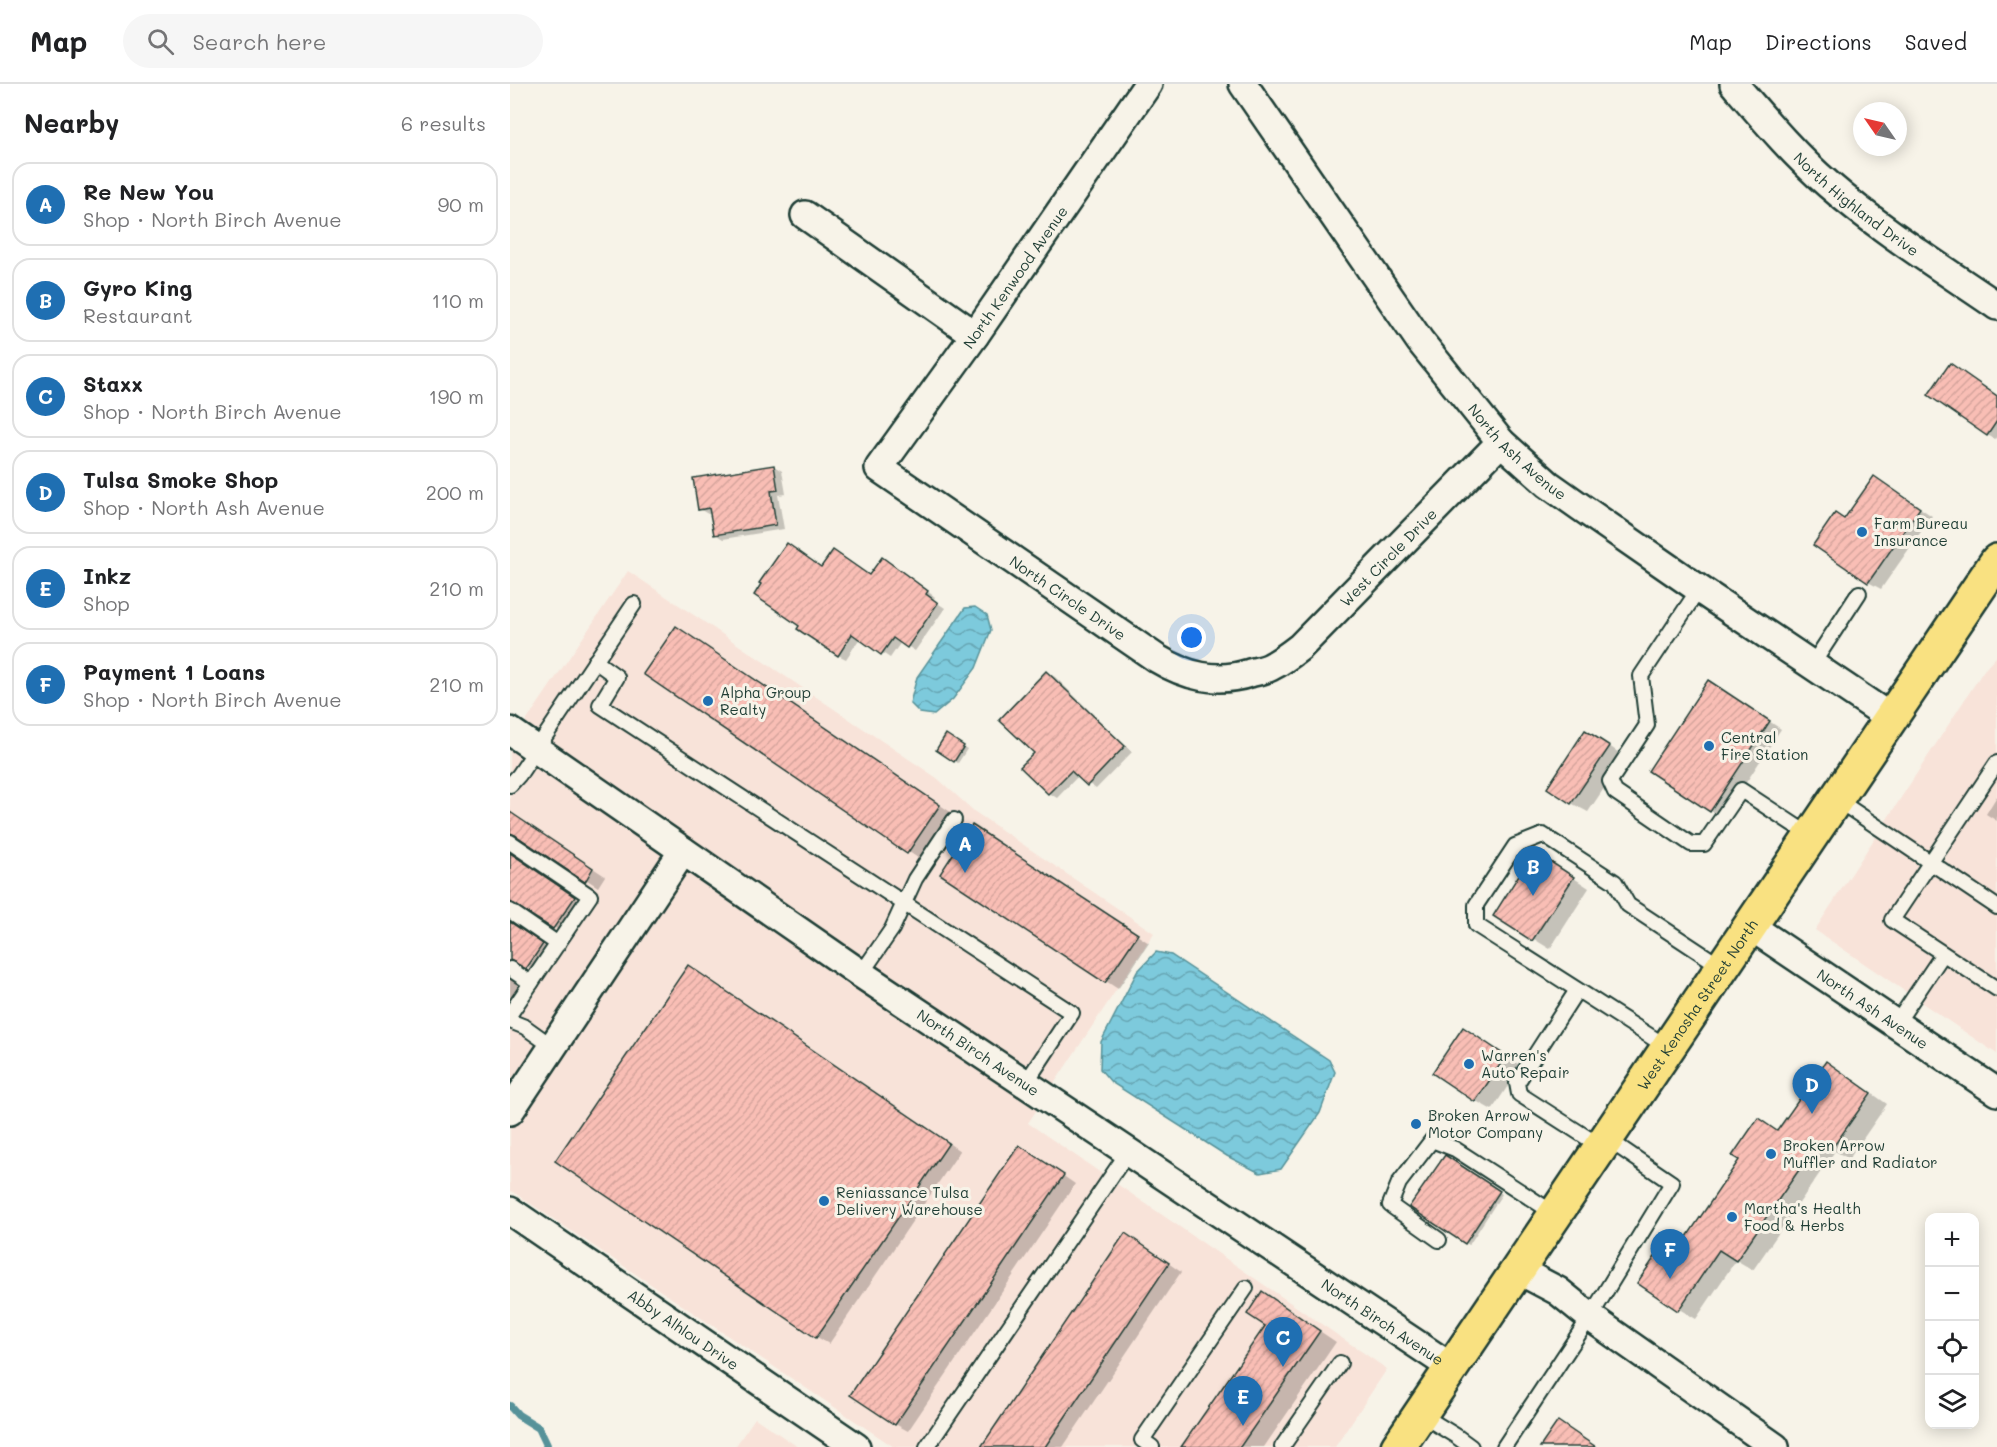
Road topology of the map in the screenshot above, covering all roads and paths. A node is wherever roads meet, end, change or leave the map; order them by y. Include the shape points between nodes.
1 (1148, 84) edge
2 (1243, 84) edge
3 (1734, 84) edge
4 (805, 215) dead end
5 (1997, 306) edge
6 (975, 335) junction
7 (1501, 442) junction
8 (879, 468) joint
9 (1997, 561) edge
10 (1699, 590) junction
11 (1859, 593) dead end
12 (634, 604) dead end
13 (595, 661) junction
14 (1812, 665) junction
15 (1271, 667) joint
16 (1891, 718) junction
17 (510, 731) edge
18 (536, 749) junction
19 (1997, 763) edge
20 (510, 785) edge
21 (1836, 799) junction
22 (954, 820) dead end
23 (1811, 836) junction
24 (510, 842) edge
25 (683, 850) junction
26 (1930, 863) junction
27 (904, 903) junction
28 (1997, 907) edge
29 (510, 912) edge
30 (1750, 926) junction
31 (558, 944) junction
32 (1943, 954) junction
33 (1722, 968) junction
34 (510, 969) edge
35 (861, 975) junction
36 (531, 983) junction
37 (1577, 990) junction
38 (1997, 990) edge
39 (510, 1014) edge
40 (510, 1020) edge
41 (1896, 1024) junction
42 (553, 1047) junction
43 (1667, 1047) junction
44 (1024, 1084) junction
45 (1997, 1092) edge
46 (510, 1111) edge
47 (1603, 1142) junction
48 (1128, 1152) junction
49 (510, 1211) edge
50 (1555, 1214) junction
51 (1439, 1240) dead end
52 (1518, 1270) junction
53 (1246, 1288) dead end
54 (1590, 1317) junction
55 (1340, 1363) dead end
56 (1451, 1367) junction
57 (1420, 1414) junction
58 (856, 1447) edge
59 (927, 1447) edge
60 (1152, 1447) edge
61 (1282, 1447) edge
62 (1398, 1447) edge
63 (1471, 1447) edge
64 (1504, 1447) edge
65 (1775, 1447) edge

1 - 6 street, North Kenwood Avenue
2 - 7 street, North Ash Avenue via 1420,341
3 - 5 street, North Highland Drive via 1829,185
4 - 6 street
6 - 8 street, North Kenwood Avenue
7 - 10 street, North Ash Avenue via 1548,484
7 - 15 street, West Circle Drive via 1300,647
8 - 15 street, North Circle Drive via 1172,668 1216,680
9 - 16 main road, West Kenosha Street North
10 - 14 street, North Ash Avenue
10 - 23 lane via 1641,676 1647,725 1611,781 1615,792 1691,844 1704,844 1741,790
11 - 14 lane
12 - 13 lane
13 - 18 lane
13 - 27 lane via 617,678 600,705
14 - 16 street, North Ash Avenue
16 - 21 main road, West Kenosha Street North
17 - 18 street, North Birch Avenue
18 - 20 lane
18 - 25 street, North Birch Avenue
19 - 26 lane
21 - 23 main road, West Kenosha Street North
21 - 26 lane
22 - 27 lane
23 - 30 main road, West Kenosha Street North
24 - 31 lane via 590,896
25 - 35 street, North Birch Avenue
25 - 42 street
26 - 28 lane
26 - 32 lane via 1892,920
27 - 35 lane
27 - 44 lane via 1072,1013
29 - 31 lane
30 - 33 main road, West Kenosha Street North
30 - 41 street, North Ash Avenue
31 - 36 lane
32 - 38 lane
32 - 41 lane
33 - 37 lane via 1628,904 1615,882 1543,835 1515,846 1476,904 1476,925
33 - 43 main road, West Kenosha Street North
34 - 36 lane
35 - 44 street, North Birch Avenue
36 - 39 lane
37 - 43 lane
37 - 47 lane via 1516,1083 1519,1094
40 - 42 lane
41 - 45 street, North Ash Avenue
42 - 46 street
43 - 47 main road, West Kenosha Street North
44 - 48 street, North Birch Avenue
47 - 50 main road, West Kenosha Street North
47 - 54 lane via 1672,1183
48 - 56 street, North Birch Avenue
48 - 59 lane
49 - 58 street, Abby Alhlou Drive
50 - 51 lane via 1455,1149 1432,1140 1399,1183 1390,1205
50 - 52 main road, West Kenosha Street North
52 - 54 street via 1558,1291
52 - 56 main road, West Kenosha Street North
53 - 60 lane via 1142,1440
54 - 64 lane
54 - 65 street
55 - 61 lane
56 - 57 main road, West Kenosha Street North
57 - 62 main road, West Kenosha Street North
57 - 63 lane

